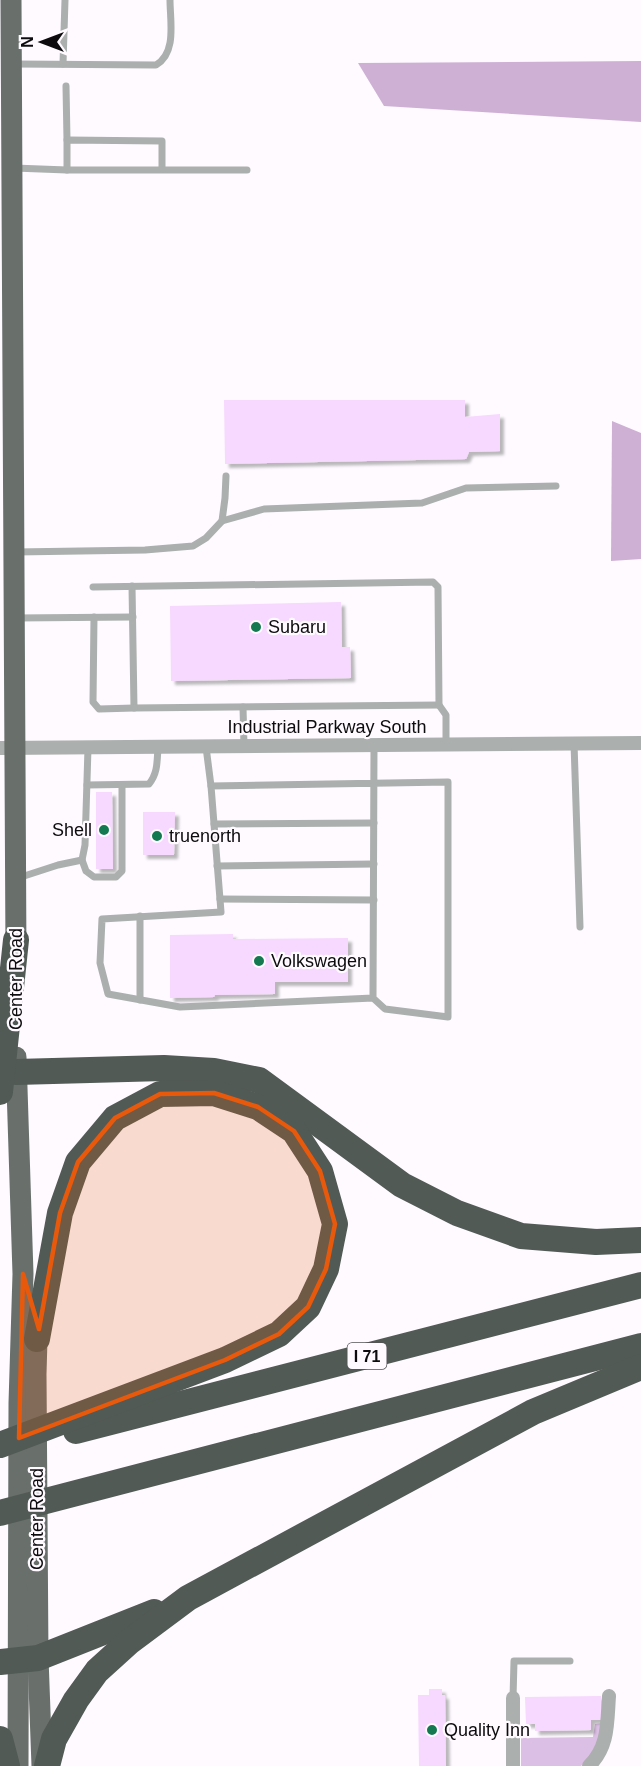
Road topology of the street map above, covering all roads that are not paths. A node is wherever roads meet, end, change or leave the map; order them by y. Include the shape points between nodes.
1 (11, 0) edge
2 (64, 0) edge
3 (170, 0) edge
4 (11, 64) junction
5 (63, 64) junction
6 (66, 86) dead end
7 (67, 140) junction
8 (162, 169) junction
9 (67, 170) junction
10 (246, 170) dead end
11 (8, 175) edge
12 (226, 476) dead end
13 (556, 486) dead end
14 (222, 521) junction
15 (11, 541) junction
16 (132, 586) junction
17 (93, 587) dead end
18 (94, 617) junction
19 (133, 617) junction
20 (13, 618) junction
21 (439, 705) junction
22 (243, 707) junction
23 (134, 708) junction
24 (7, 718) edge
25 (574, 743) junction
26 (641, 743) edge
27 (446, 744) junction
28 (374, 745) junction
29 (206, 746) junction
30 (244, 746) junction
31 (88, 747) junction
32 (158, 747) junction
33 (7, 748) edge
34 (374, 783) junction
35 (87, 785) junction
36 (122, 785) junction
37 (211, 786) junction
38 (374, 823) junction
39 (214, 824) junction
40 (82, 860) junction
41 (374, 864) junction
42 (217, 866) junction
43 (13, 892) junction
44 (220, 899) junction
45 (374, 900) junction
46 (140, 916) junction
47 (580, 927) dead end
48 (16, 940) junction
49 (373, 998) junction
50 (140, 1000) junction
51 (16, 1072) junction
52 (0, 1092) edge
53 (641, 1240) edge
54 (23, 1274) junction
55 (641, 1285) edge
56 (37, 1339) junction
57 (641, 1346) edge
58 (641, 1367) edge
59 (92, 1419) junction
60 (0, 1445) edge
61 (0, 1451) edge
62 (0, 1513) edge
63 (188, 1598) junction
64 (19, 1661) edge
65 (570, 1661) dead end
66 (609, 1696) dead end
67 (513, 1698) joint
68 (0, 1739) edge
69 (7, 1766) edge
70 (18, 1766) edge
71 (42, 1766) edge
72 (47, 1766) edge
73 (513, 1766) edge
74 (589, 1766) edge

1 - 4 main road, Center Road
2 - 5 lane
3 - 5 lane via 171,40 162,62
4 - 5 lane
4 - 11 main road, Center Road
6 - 7 lane
7 - 8 lane via 162,141
7 - 9 lane
8 - 9 lane
8 - 10 lane
9 - 11 lane
11 - 15 main road, Center Road
12 - 14 lane
13 - 14 lane via 466,488 422,503 264,509
14 - 15 lane via 207,538 183,548
15 - 20 main road, Center Road
16 - 17 lane
16 - 19 lane
16 - 21 lane via 433,582 438,587
18 - 19 lane
18 - 20 lane
18 - 23 lane via 93,702 99,709
19 - 23 lane
20 - 24 main road, Center Road
21 - 22 lane
21 - 27 lane via 446,715
22 - 23 lane
22 - 30 lane
24 - 33 main road, Center Road
25 - 26 street, Industrial Parkway South
25 - 27 street, Industrial Parkway South
25 - 47 lane
27 - 28 street, Industrial Parkway South
28 - 30 street, Industrial Parkway South
28 - 34 lane
29 - 30 street, Industrial Parkway South
29 - 32 street, Industrial Parkway South
29 - 37 lane
31 - 32 street, Industrial Parkway South
31 - 33 street, Industrial Parkway South
31 - 35 lane
32 - 36 lane via 157,768 149,784
33 - 43 main road, Center Road
34 - 37 lane
34 - 38 lane
34 - 49 lane via 448,782 448,1017 385,1009
35 - 36 lane
35 - 40 lane
36 - 40 lane via 122,871 116,877 94,877 86,871
37 - 39 lane
38 - 39 lane
38 - 41 lane
39 - 42 lane
40 - 43 lane via 58,865
41 - 42 lane
41 - 45 lane
42 - 44 lane
43 - 48 main road, Center Road
44 - 45 lane
44 - 46 lane via 220,912
45 - 49 lane
46 - 50 lane
46 - 50 lane via 102,918 100,963 108,994
48 - 51 main road, Center Road
48 - 52 highway
49 - 50 lane via 180,1007
51 - 53 highway via 164,1068 214,1071 260,1080 402,1185 457,1213 520,1236 596,1242
51 - 54 main road, Center Road
54 - 56 main road, Center Road
54 - 64 main road, Center Road
55 - 59 highway, I 71
56 - 59 highway via 60,1213 78,1162 115,1118 160,1094 214,1093 258,1107 294,1131 320,1171 335,1224 326,1269 308,1307 279,1334
56 - 64 main road, Center Road
57 - 62 highway
58 - 63 highway via 533,1412
59 - 60 highway
59 - 61 highway, I 71
63 - 64 highway
63 - 72 highway via 97,1671 54,1739
64 - 70 main road, Center Road
64 - 71 main road, Center Road
65 - 67 lane via 514,1661
66 - 74 street via 605,1738 599,1756
67 - 73 street
68 - 69 highway

